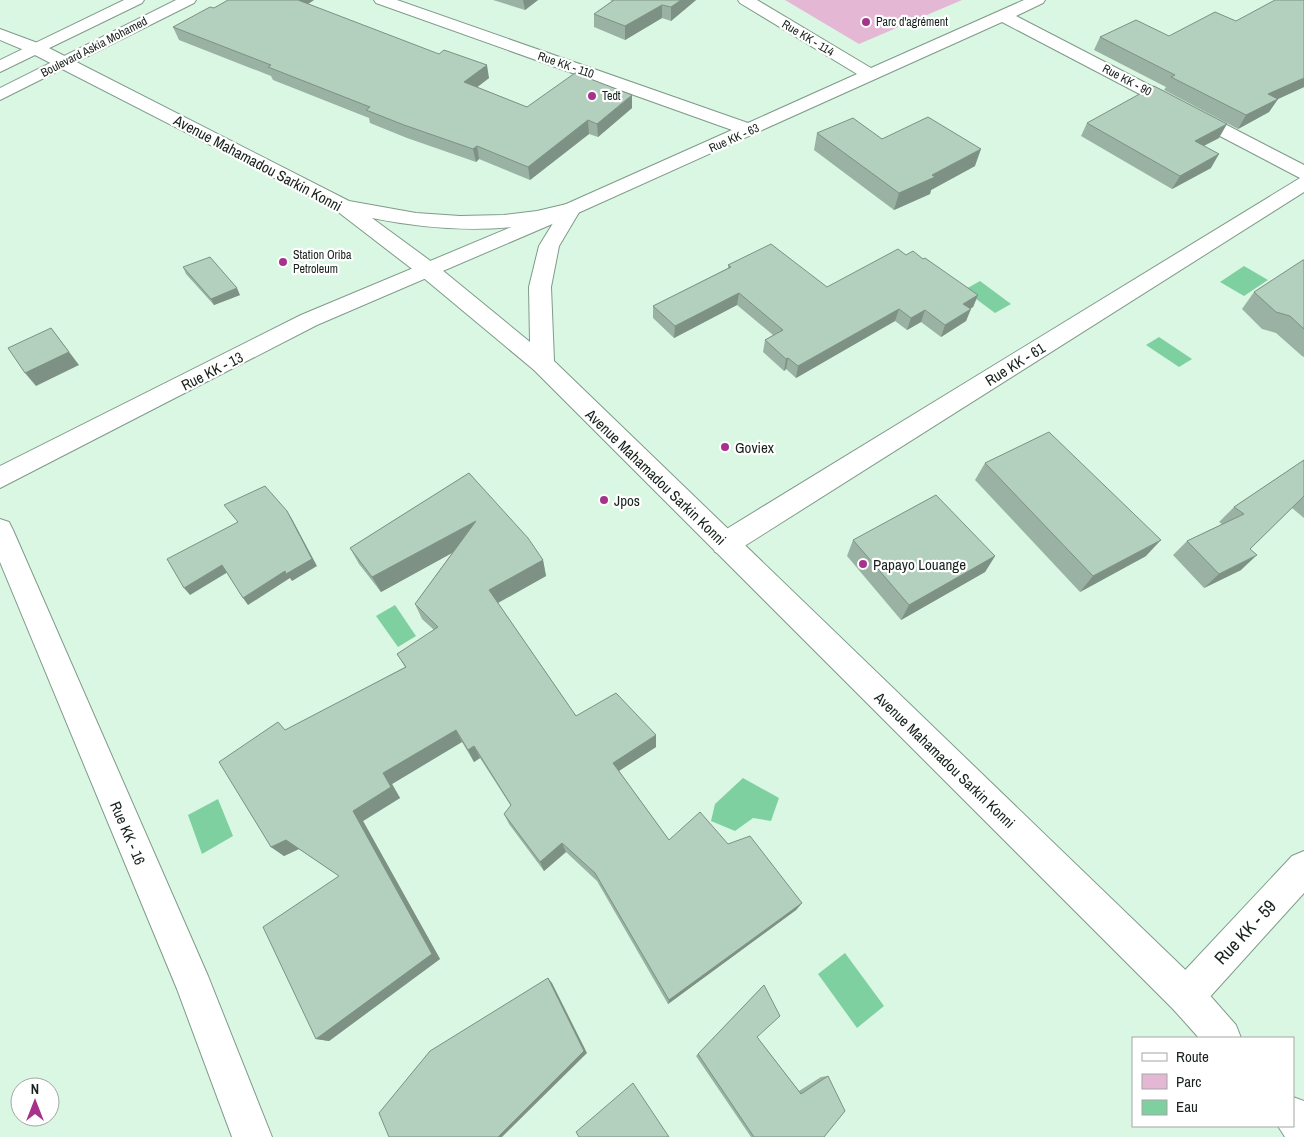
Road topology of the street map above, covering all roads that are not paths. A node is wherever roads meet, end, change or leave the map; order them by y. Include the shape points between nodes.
1 (136, 0) edge
2 (188, 0) edge
3 (382, 0) edge
4 (746, 0) edge
5 (1037, 0) edge
6 (1002, 16) junction
7 (0, 34) edge
8 (37, 49) junction
9 (63, 62) junction
10 (0, 67) edge
11 (870, 75) junction
12 (0, 95) edge
13 (750, 130) junction
14 (1304, 173) edge
15 (1304, 183) edge
16 (340, 204) junction
17 (571, 209) junction
18 (428, 270) junction
19 (542, 364) junction
20 (0, 478) edge
21 (0, 530) edge
22 (725, 544) junction
23 (1304, 868) edge
24 (1186, 996) junction
25 (1223, 1037) edge
26 (1294, 1117) edge
27 (1304, 1129) edge
28 (252, 1137) edge

1 - 8 street, Boulevard Askia Mohamed
2 - 9 street, Boulevard Askia Mohamed
3 - 13 street, Rue KK - 110
4 - 11 street, Rue KK - 114
5 - 6 street, Rue KK - 63
6 - 11 street, Rue KK - 63
6 - 14 street, Rue KK - 90
7 - 8 street, Avenue Mahamadou Sarkin Konni
8 - 9 street, Avenue Mahamadou Sarkin Konni
8 - 10 street, Boulevard Askia Mohamed
9 - 12 street, Boulevard Askia Mohamed
9 - 16 street, Avenue Mahamadou Sarkin Konni
11 - 13 street, Rue KK - 63
13 - 17 street, Rue KK - 63
15 - 22 street, Rue KK - 61
16 - 17 street via 430,221 527,219
16 - 18 street, Avenue Mahamadou Sarkin Konni
17 - 18 street, Rue KK - 63
17 - 19 street via 549,246 540,287
18 - 19 street, Avenue Mahamadou Sarkin Konni
18 - 20 street, Rue KK - 13 via 309,320
19 - 22 street, Avenue Mahamadou Sarkin Konni
21 - 28 street, Rue KK - 16 via 195,989
22 - 24 street, Avenue Mahamadou Sarkin Konni
23 - 24 street, Rue KK - 59
24 - 25 street, Avenue Mahamadou Sarkin Konni
26 - 27 street

